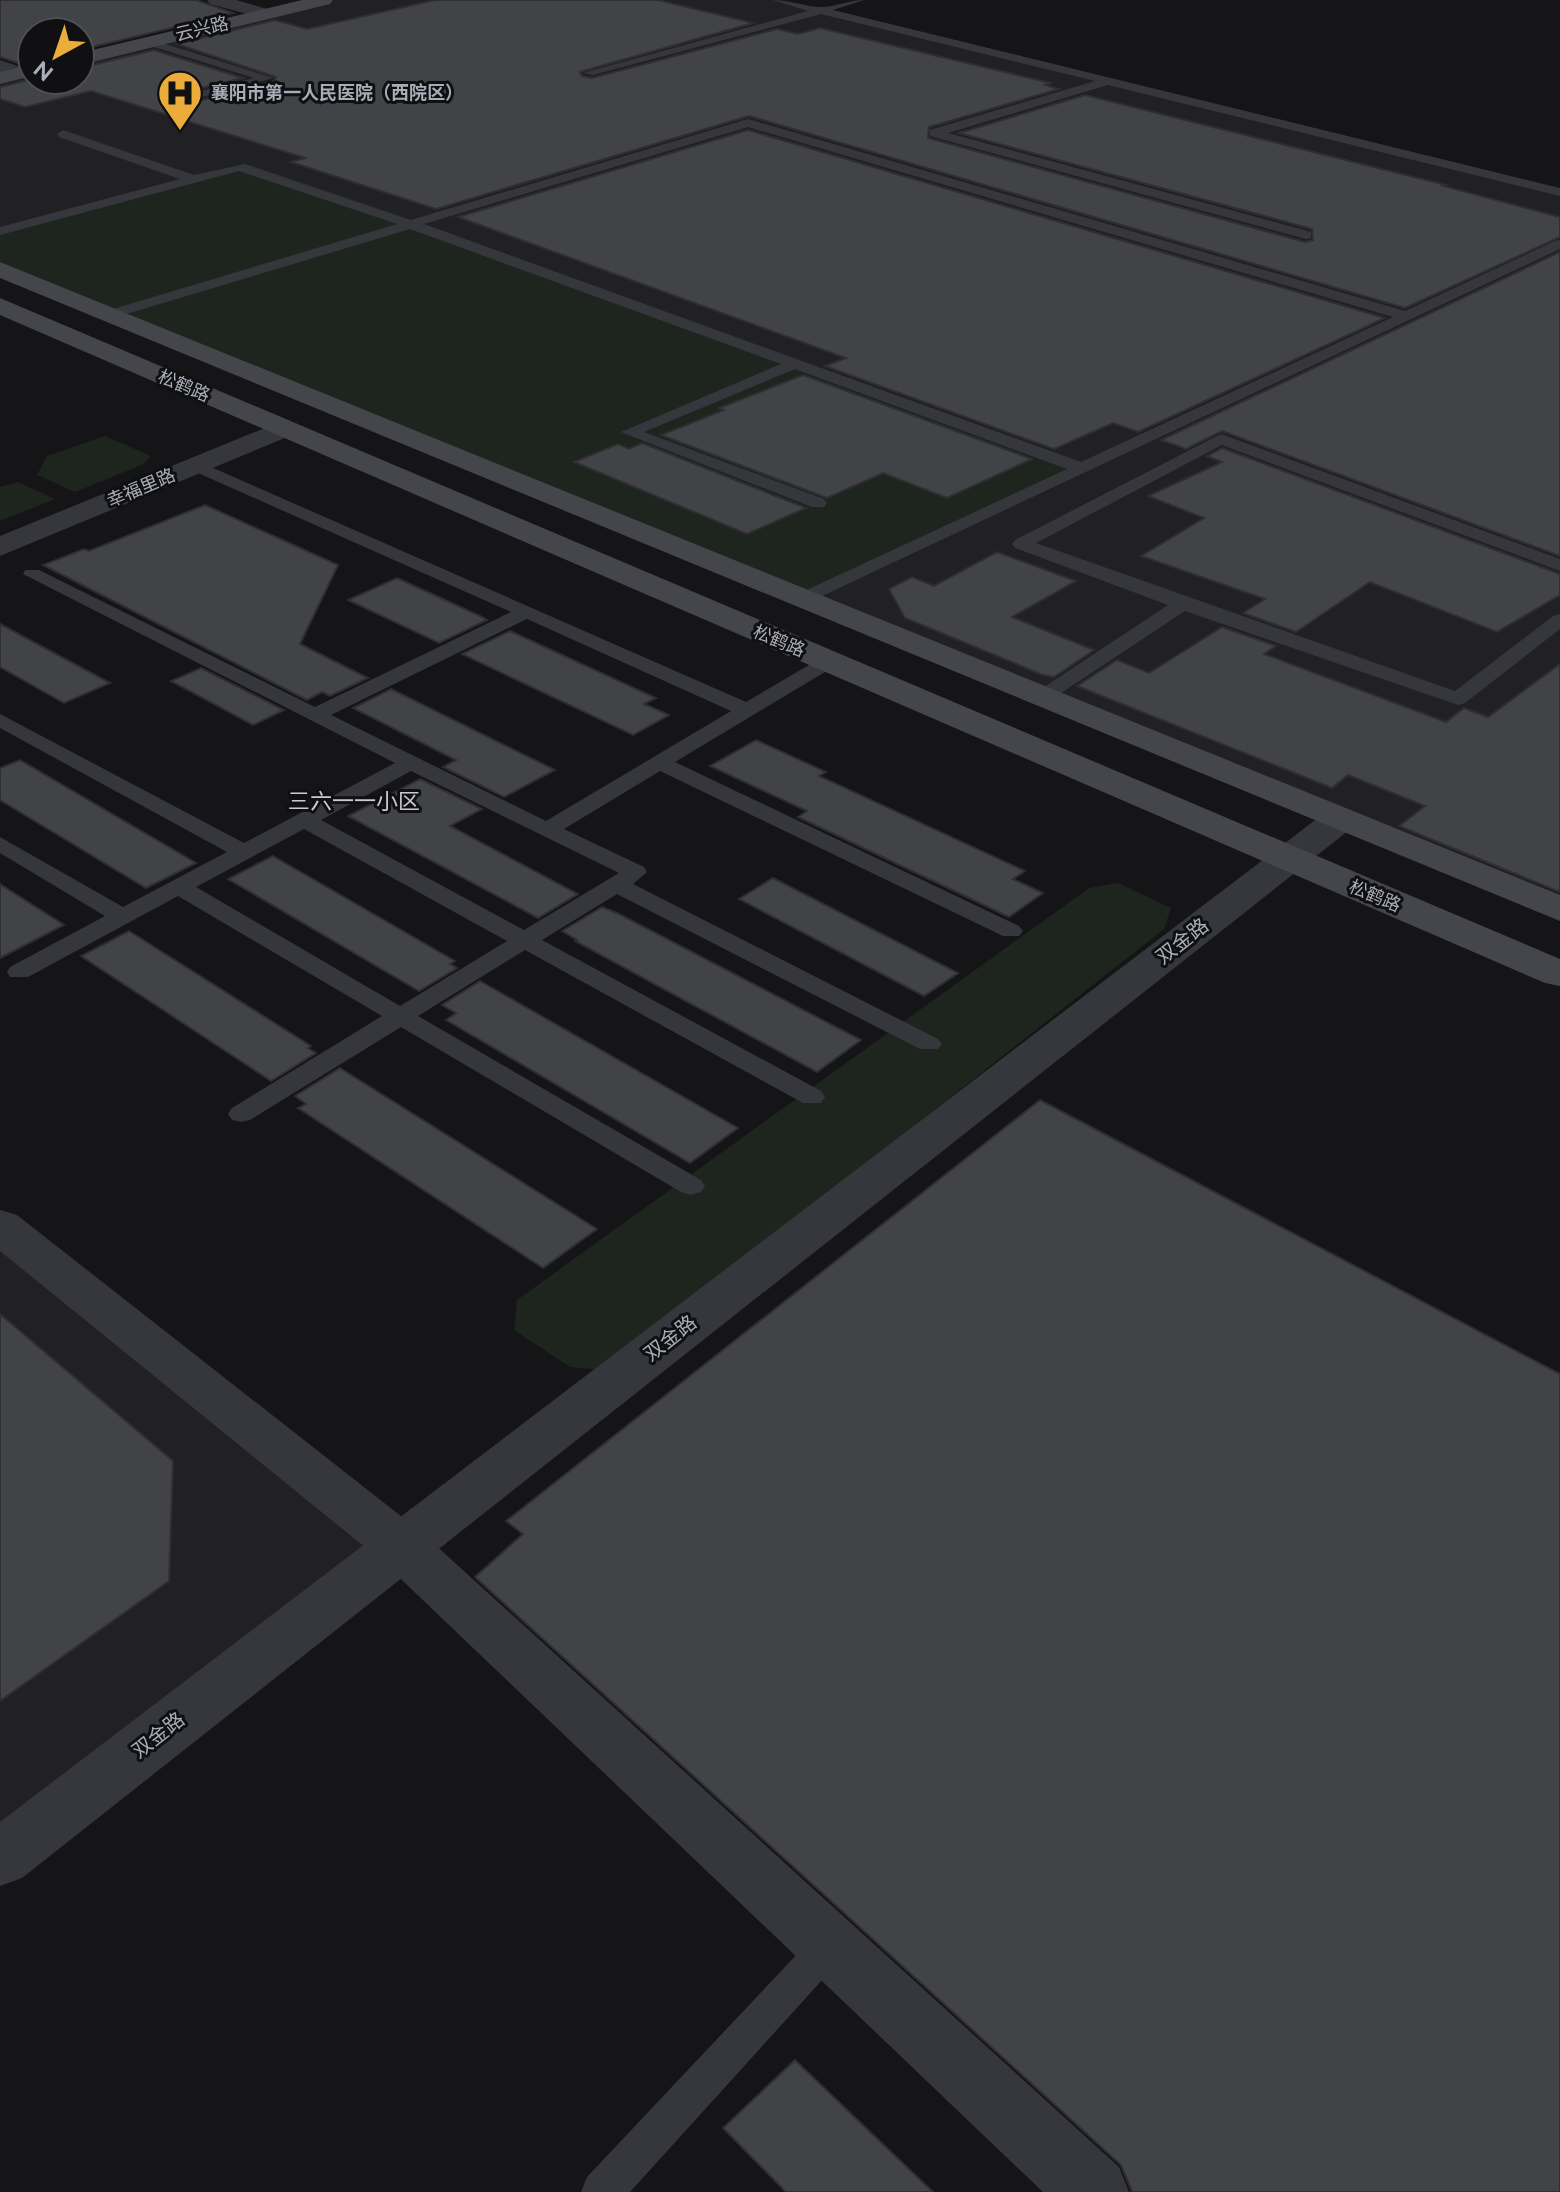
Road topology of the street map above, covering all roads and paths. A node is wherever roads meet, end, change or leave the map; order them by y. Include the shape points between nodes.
1 (216, 0) edge
2 (324, 0) edge
3 (778, 0) edge
4 (859, 0) edge
5 (819, 10) junction
6 (265, 14) junction
7 (149, 42) junction
8 (96, 55) edge
9 (589, 73) dead end
10 (1108, 81) junction
11 (202, 95) dead end
12 (63, 134) dead end
13 (192, 179) junction
14 (1560, 192) edge
15 (413, 225) junction
16 (0, 231) edge
17 (1306, 235) dead end
18 (1560, 244) edge
19 (0, 269) edge
20 (0, 306) edge
21 (108, 315) junction
22 (1407, 316) junction
23 (794, 364) junction
24 (282, 429) junction
25 (195, 465) junction
26 (1082, 468) junction
27 (818, 503) dead end
28 (0, 547) edge
29 (1560, 565) edge
30 (32, 574) dead end
31 (803, 599) junction
32 (1183, 604) junction
33 (527, 612) junction
34 (1560, 620) edge
35 (828, 662) junction
36 (1042, 697) junction
37 (748, 711) junction
38 (315, 715) junction
39 (0, 720) edge
40 (411, 763) junction
41 (660, 763) junction
42 (1340, 819) junction
43 (304, 820) junction
44 (547, 830) junction
45 (0, 844) edge
46 (243, 852) junction
47 (1289, 859) junction
48 (616, 884) junction
49 (179, 887) junction
50 (1560, 909) edge
51 (123, 917) junction
52 (1011, 931) dead end
53 (524, 940) junction
54 (19, 972) dead end
55 (1560, 974) edge
56 (399, 1016) junction
57 (929, 1044) dead end
58 (812, 1097) dead end
59 (241, 1114) dead end
60 (691, 1186) dead end
61 (0, 1226) edge
62 (401, 1546) junction
63 (0, 1858) edge
64 (830, 1945) junction
65 (602, 2192) edge
66 (1094, 2192) edge

1 - 6 street
2 - 6 main road, 云兴路
3 - 5 lane
4 - 5 lane
5 - 9 lane
5 - 10 lane
6 - 7 main road, 云兴路
7 - 8 main road, 云兴路
7 - 11 lane via 267,78
10 - 14 lane
10 - 17 lane via 934,133
12 - 13 lane
13 - 15 lane via 240,167
13 - 16 lane
15 - 21 lane
15 - 22 lane via 748,123
15 - 23 lane
18 - 22 lane
19 - 21 main road, 松鹤路
20 - 24 main road, 松鹤路
21 - 31 main road, 松鹤路
22 - 26 lane
23 - 26 lane
23 - 27 lane via 629,432
24 - 25 street, 幸福里路
24 - 35 main road, 松鹤路
25 - 28 street, 幸福里路
25 - 33 lane
26 - 31 lane
29 - 32 lane via 1221,439 1021,544
30 - 38 lane
31 - 36 main road, 松鹤路
32 - 34 lane via 1458,699
32 - 36 lane
33 - 37 lane
33 - 38 lane
35 - 37 lane
35 - 47 main road, 松鹤路
36 - 42 main road, 松鹤路
37 - 41 lane
38 - 40 lane
39 - 46 lane
40 - 43 lane
40 - 44 lane
41 - 44 lane
41 - 52 lane
42 - 47 street, 双金路
42 - 50 main road, 松鹤路
43 - 46 lane
43 - 53 lane
44 - 48 lane via 636,872
45 - 51 lane
46 - 49 lane
47 - 55 main road, 松鹤路
47 - 62 street, 双金路
48 - 53 lane
48 - 57 lane
49 - 51 lane
49 - 56 lane
51 - 54 lane
53 - 56 lane
53 - 58 lane
56 - 59 lane
56 - 60 lane
61 - 62 street
62 - 63 street, 双金路
62 - 64 street
64 - 65 lane
64 - 66 street

